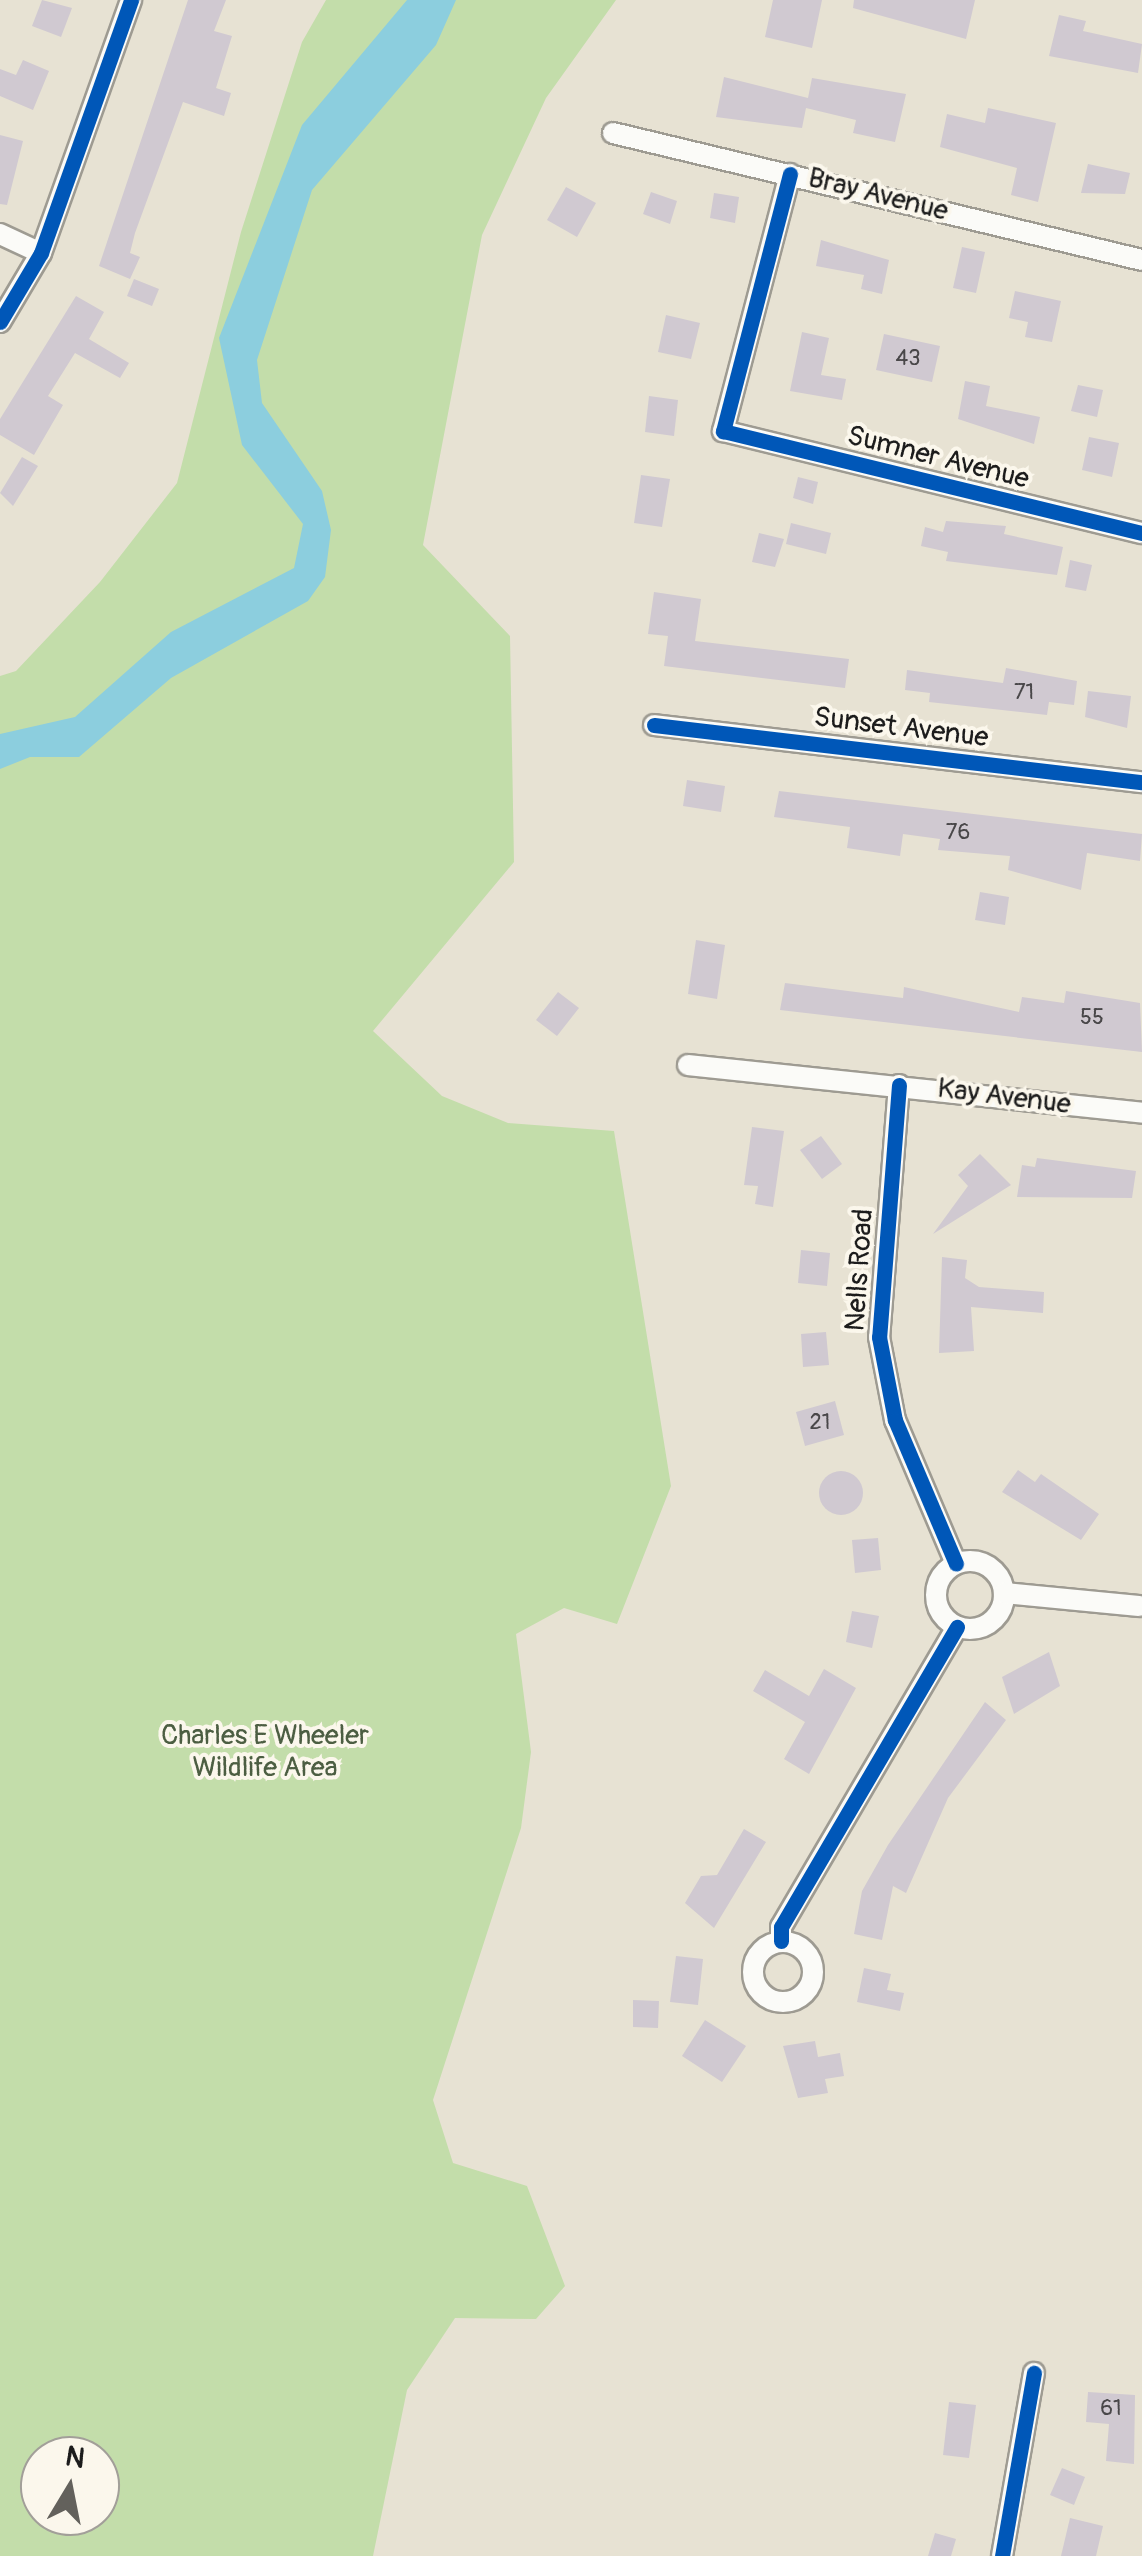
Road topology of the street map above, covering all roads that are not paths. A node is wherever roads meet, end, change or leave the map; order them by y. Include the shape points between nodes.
1 (131, 0) edge
2 (614, 133) dead end
3 (790, 174) junction
4 (0, 234) edge
5 (41, 253) junction
6 (1142, 260) edge
7 (0, 322) edge
8 (1142, 532) edge
9 (654, 725) dead end
10 (1142, 782) edge
11 (688, 1065) dead end
12 (899, 1085) junction
13 (1142, 1113) edge
14 (956, 1564) junction
15 (1004, 1593) junction
16 (1138, 1606) dead end
17 (956, 1626) junction
18 (781, 1942) dead end
19 (1034, 2373) dead end
20 (1002, 2556) edge

1 - 5 street
2 - 3 street, Bray Avenue
3 - 6 street, Bray Avenue
3 - 8 street, Sumner Avenue via 722,431
4 - 5 street
5 - 7 street
9 - 10 street, Sunset Avenue
11 - 12 street, Kay Avenue
12 - 13 street, Kay Avenue
12 - 14 street, Nells Road via 878,1336 895,1420
14 - 15 street via 988,1566
14 - 17 street via 936,1589 940,1612
15 - 16 street
15 - 17 street via 990,1623
17 - 18 street via 781,1926
19 - 20 street

